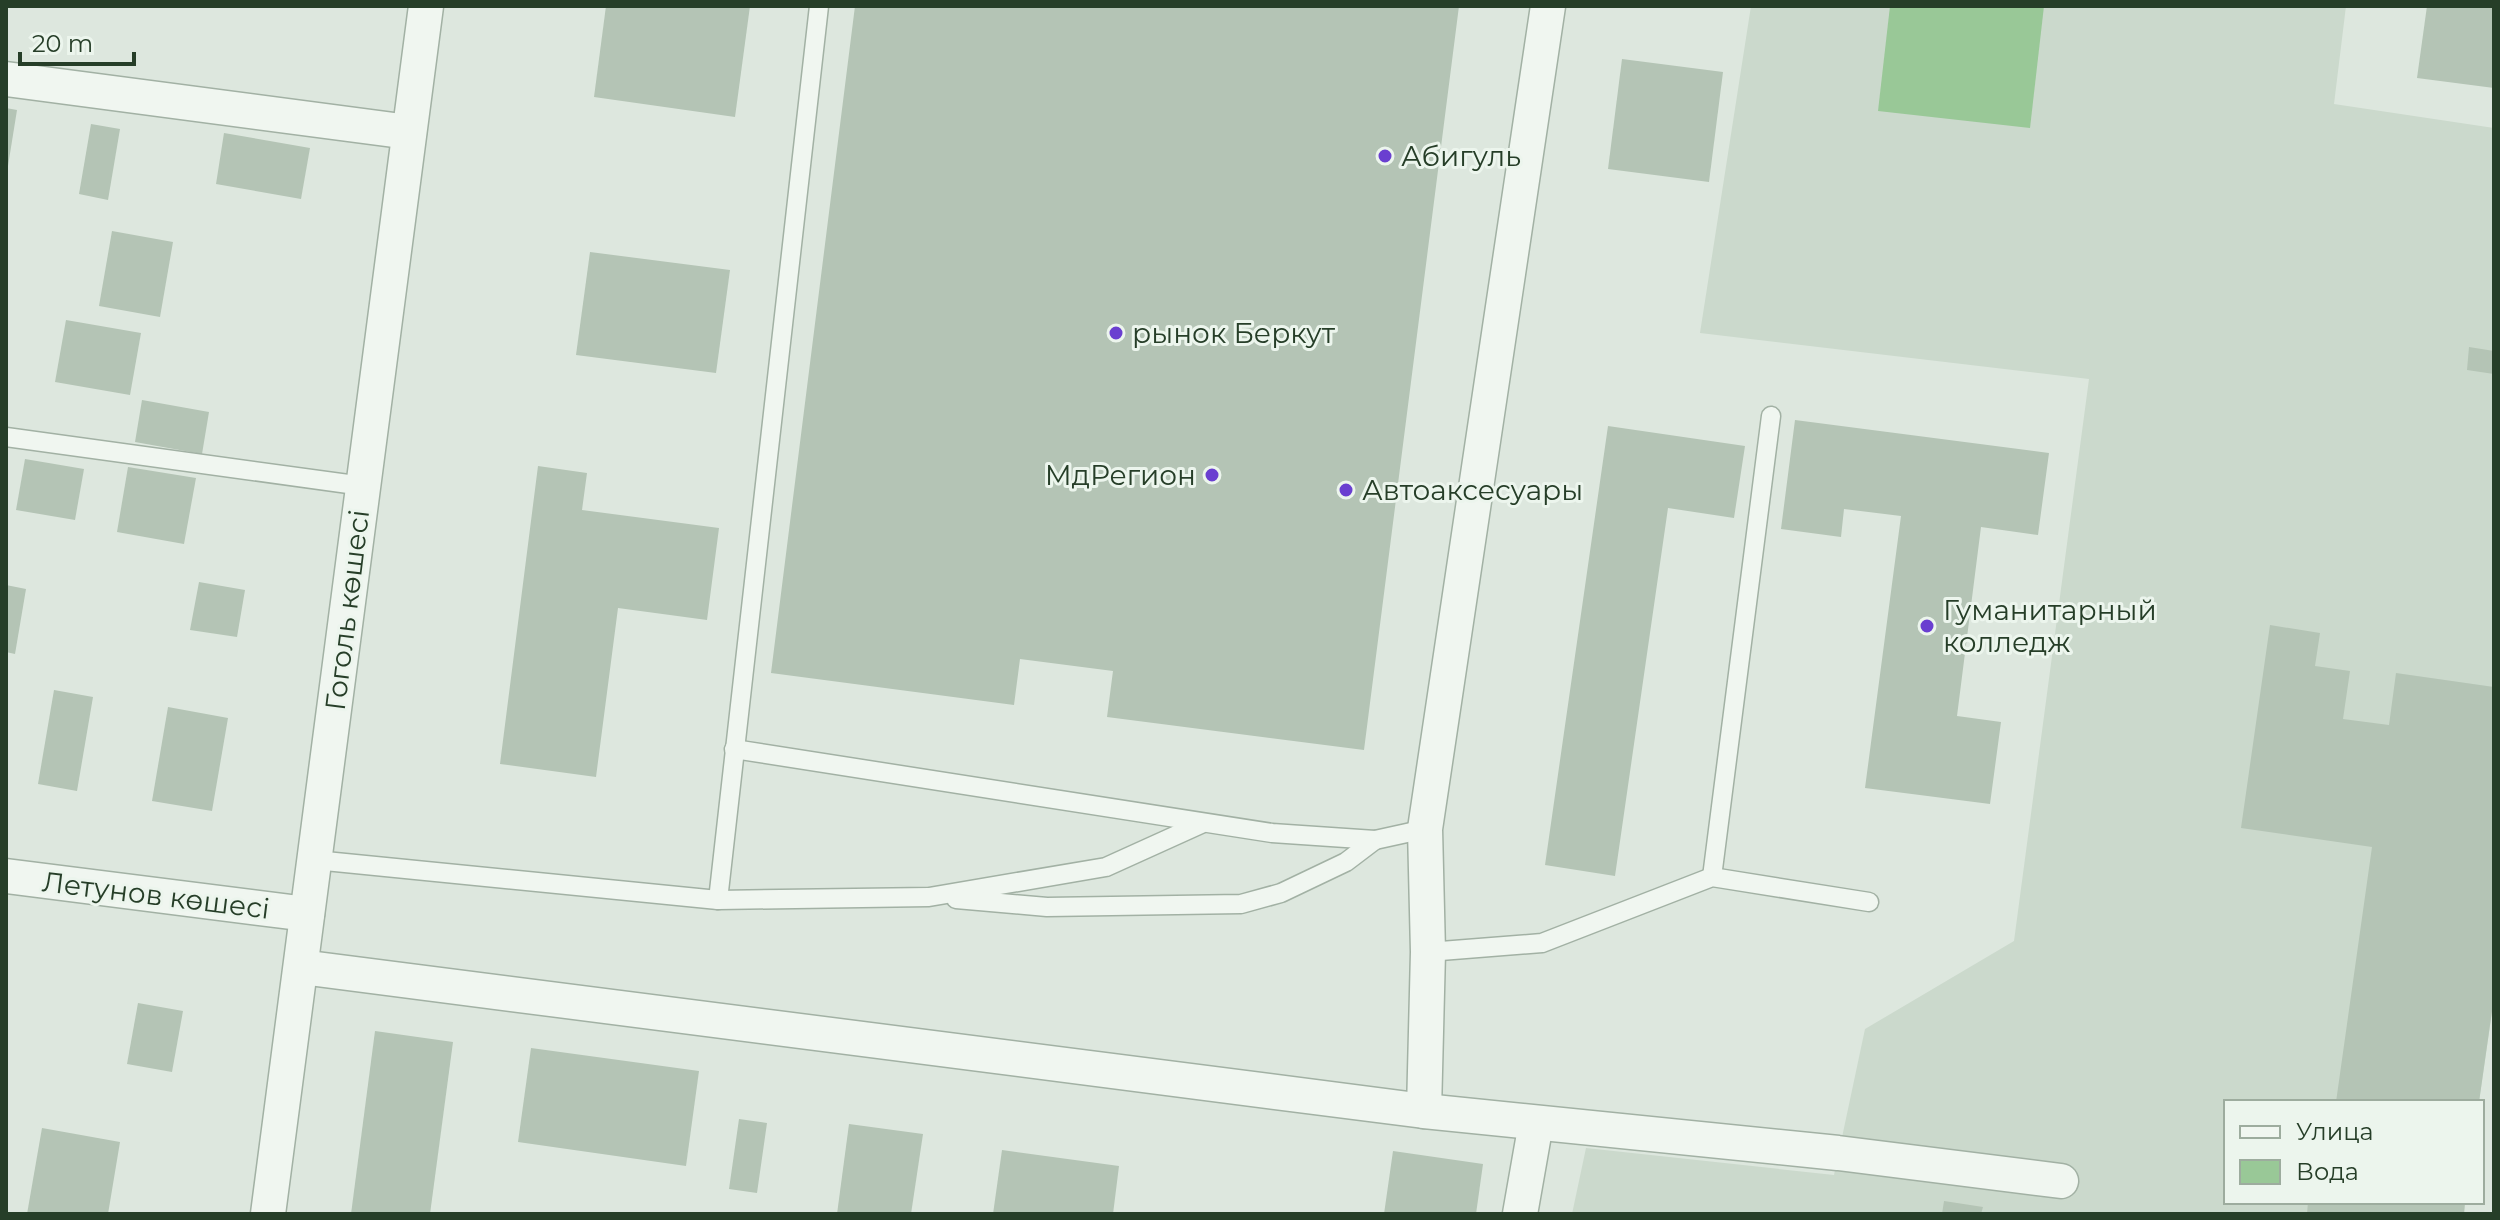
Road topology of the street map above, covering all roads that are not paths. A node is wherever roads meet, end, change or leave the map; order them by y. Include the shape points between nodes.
1 (426, 6) edge
2 (819, 6) edge
3 (1548, 6) edge
4 (6, 79) edge
5 (409, 132) junction
6 (1771, 416) dead end
7 (6, 437) edge
8 (363, 486) junction
9 (734, 749) junction
10 (1201, 824) junction
11 (1425, 829) junction
12 (1375, 840) junction
13 (315, 860) junction
14 (6, 876) edge
15 (1712, 877) junction
16 (929, 897) junction
17 (718, 900) junction
18 (1869, 902) dead end
19 (307, 914) junction
20 (1428, 952) junction
21 (301, 967) junction
22 (1424, 1111) junction
23 (1536, 1123) junction
24 (2061, 1181) dead end
25 (268, 1214) edge
26 (1520, 1214) edge

1 - 5 street, Гоголь көшесі
2 - 9 lane
3 - 11 street
4 - 5 street
5 - 8 street, Гоголь көшесі
6 - 15 lane
7 - 8 lane
8 - 13 street, Гоголь көшесі
9 - 10 lane
9 - 17 lane
10 - 12 lane
10 - 16 lane via 1106,867
11 - 12 lane
11 - 20 street
12 - 16 lane via 1346,862 1281,893 1241,904 1047,907
13 - 17 lane
13 - 19 street, Гоголь көшесі
14 - 19 street, Летунов көшесі
15 - 18 lane
15 - 20 lane via 1542,943
16 - 17 lane
19 - 21 street, Гоголь көшесі
20 - 22 street
21 - 22 street
21 - 25 street, Гоголь көшесі
22 - 23 street
23 - 24 street
23 - 26 street

